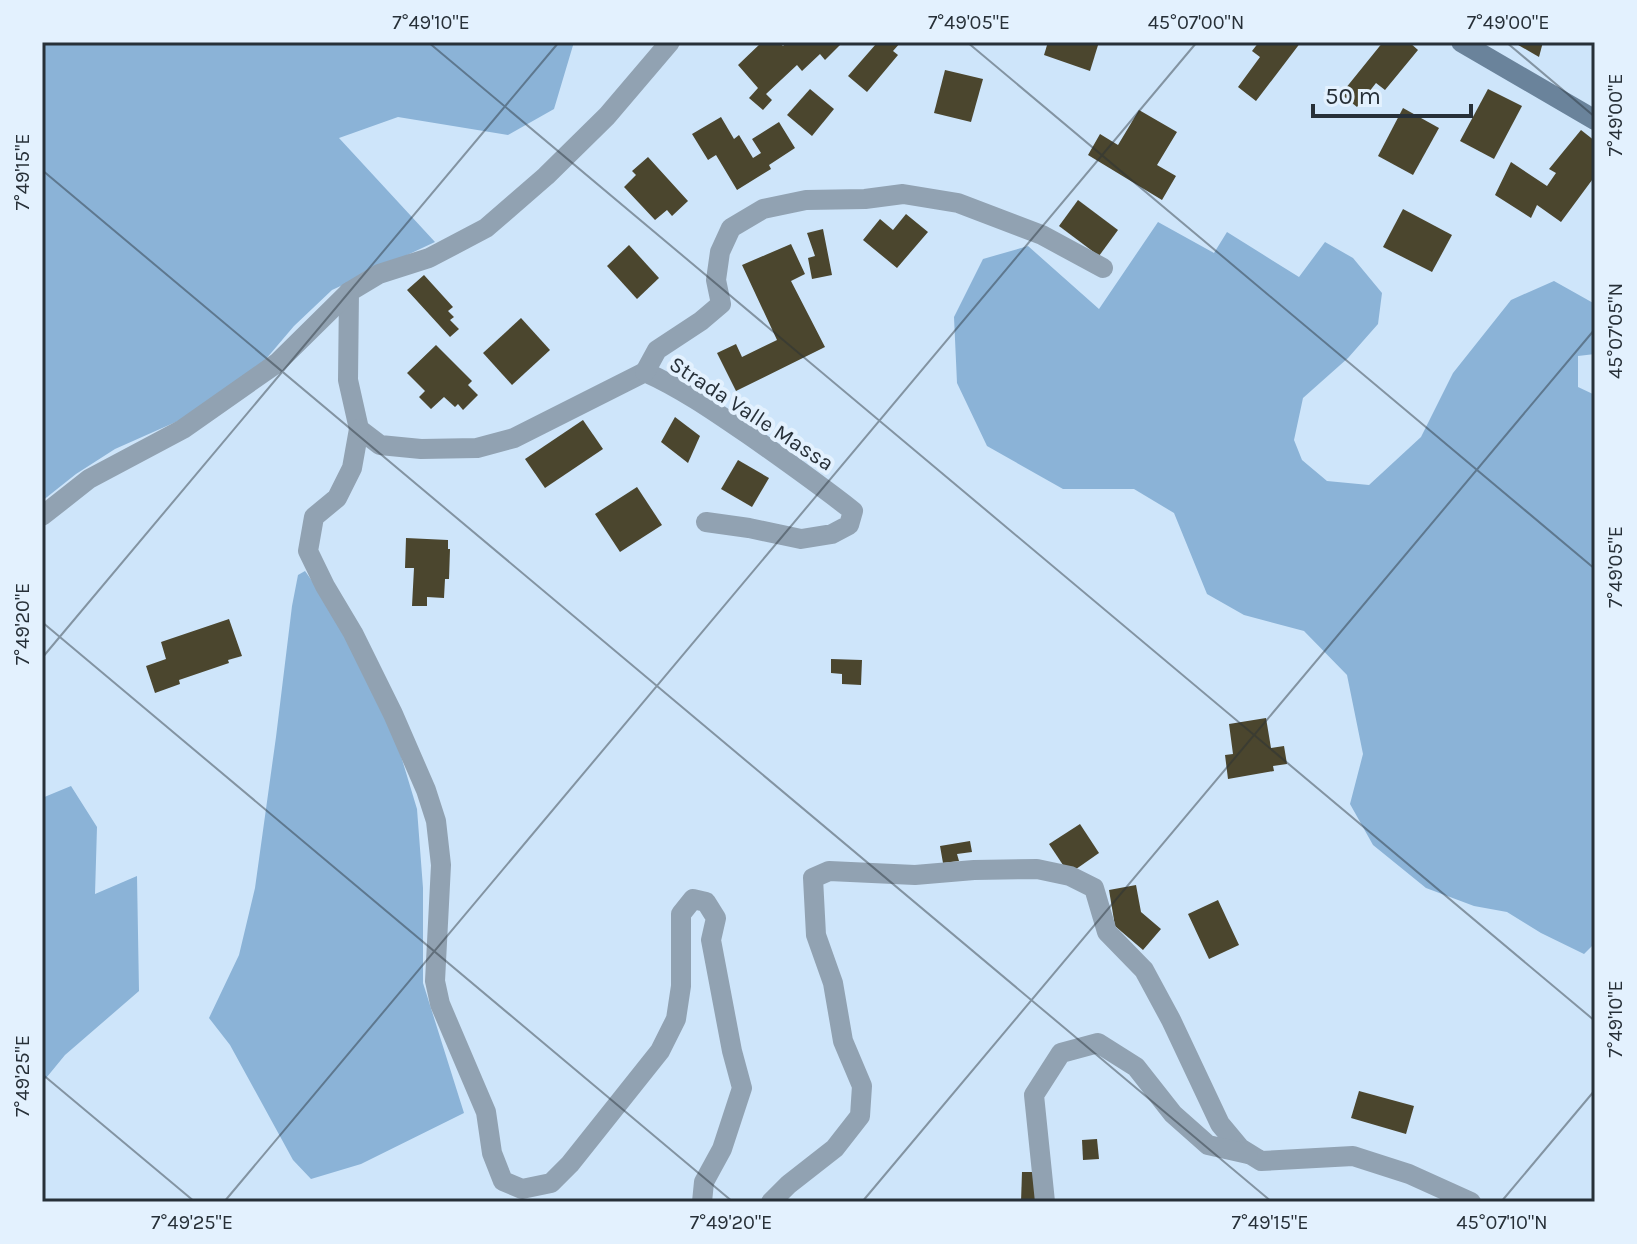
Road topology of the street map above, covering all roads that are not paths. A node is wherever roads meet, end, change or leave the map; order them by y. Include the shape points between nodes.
1 (670, 42) edge
2 (1461, 42) edge
3 (1595, 120) edge
4 (1103, 268) dead end
5 (349, 292) junction
6 (645, 372) junction
7 (359, 429) junction
8 (42, 516) edge
9 (706, 522) dead end
10 (1252, 1155) junction
11 (702, 1202) edge
12 (771, 1202) edge
13 (1045, 1202) edge
14 (1471, 1202) edge

1 - 5 street via 607,116 486,228
2 - 3 main road
4 - 6 street via 1042,235 958,203 903,194 806,200 763,209 731,228 720,252 716,280 721,304 657,350
5 - 7 street via 348,380
5 - 8 street via 277,363 183,429 89,479
6 - 7 street, Strada Valle Massa via 514,438 477,448 380,445
6 - 9 street, Strada Valle Massa via 712,409 853,511 849,525 801,539
7 - 11 street via 352,468 337,498 314,517 308,551 393,714 436,821 441,865 435,981 486,1112 503,1181 522,1189 551,1183 660,1051 676,1019 681,914 693,899 706,902 716,918 711,940 742,1088 722,1149 704,1182
10 - 12 street via 1220,1124 1144,970 1107,932 1094,888 1037,869 915,875 829,871 813,878 816,935 833,983 843,1041 862,1086 860,1116 835,1148
10 - 13 street via 1208,1145 1173,1114 1136,1067 1098,1043 1061,1053 1034,1095
10 - 14 street via 1261,1161 1353,1156

